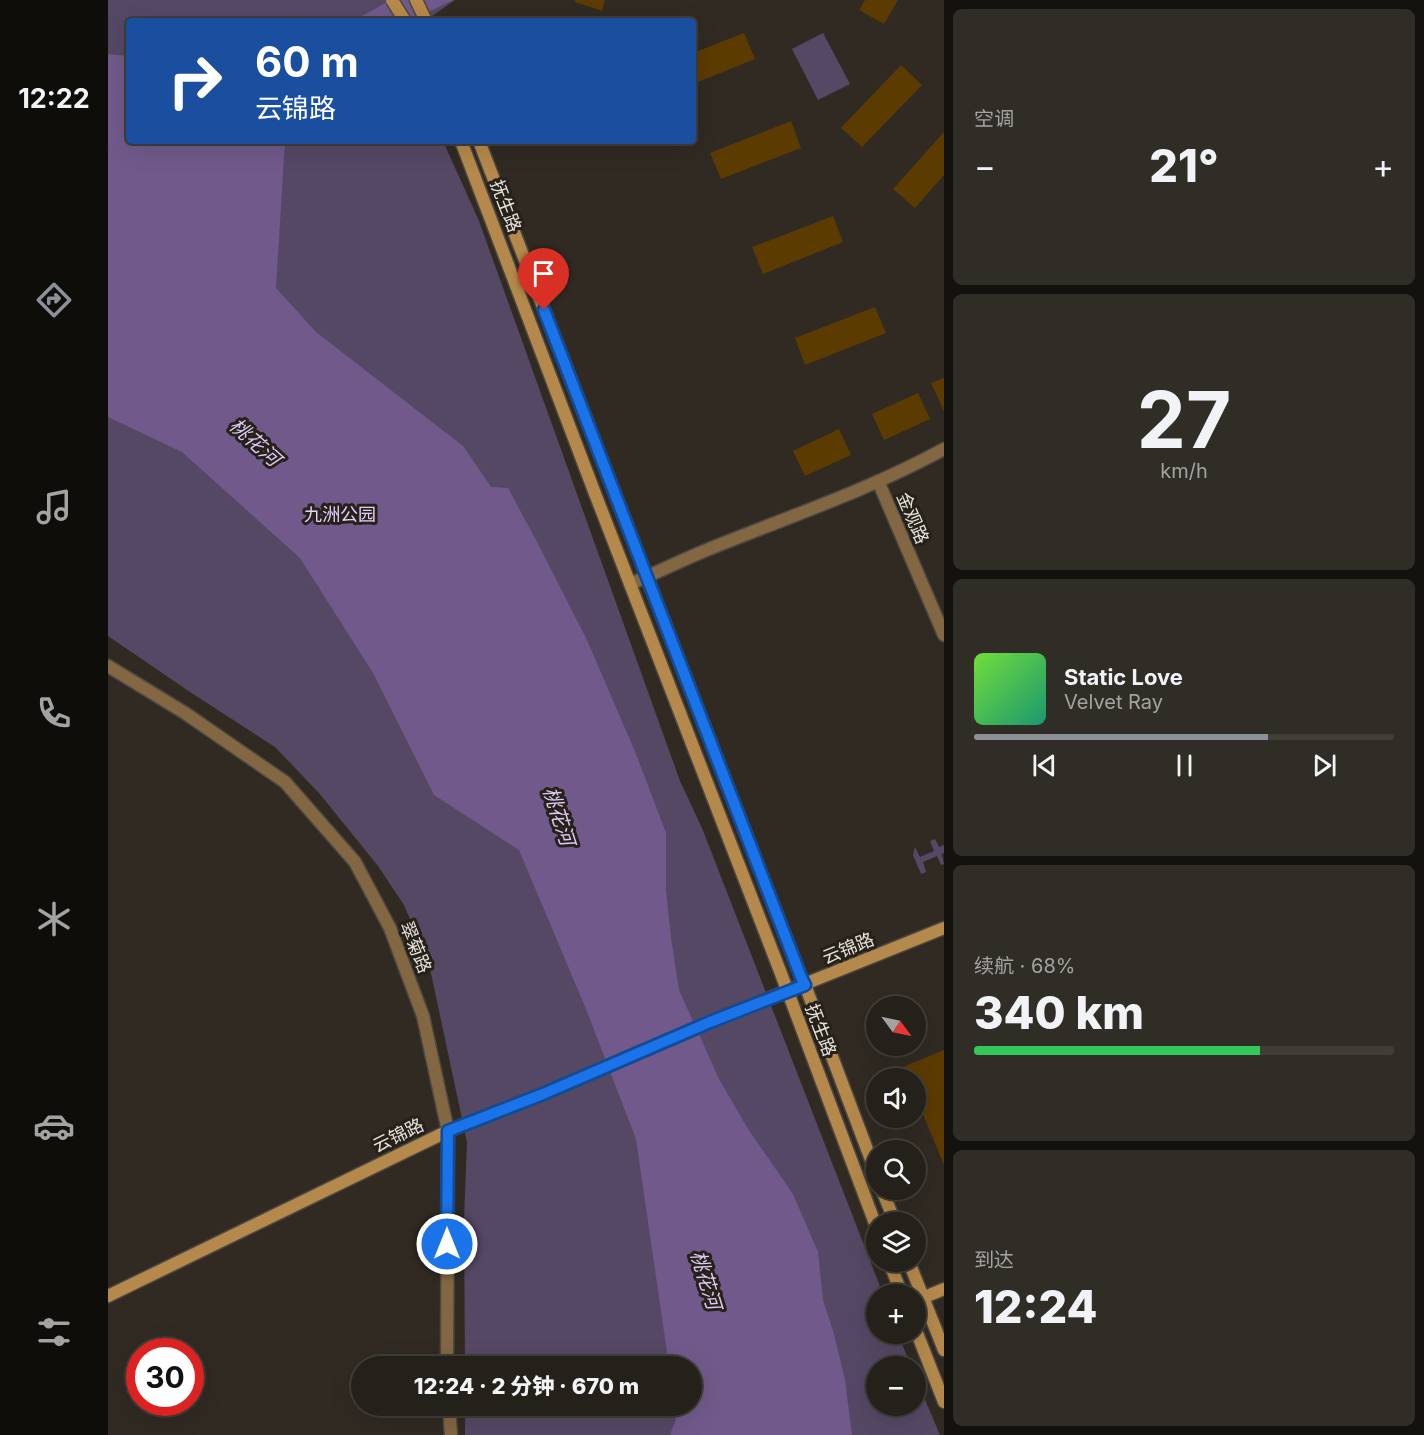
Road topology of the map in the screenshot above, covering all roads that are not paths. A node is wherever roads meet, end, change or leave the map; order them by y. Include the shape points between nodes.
1 (392, 0) edge
2 (416, 0) edge
3 (403, 18) edge
4 (425, 18) edge
5 (462, 144) edge
6 (479, 144) edge
7 (944, 449) edge
8 (878, 481) junction
9 (647, 576) junction
10 (630, 584) junction
11 (944, 635) edge
12 (108, 666) edge
13 (944, 928) edge
14 (805, 985) junction
15 (787, 992) junction
16 (448, 1131) junction
17 (866, 1147) edge
18 (871, 1212) edge
19 (944, 1289) edge
20 (108, 1296) edge
21 (926, 1296) edge
22 (926, 1313) edge
23 (921, 1344) edge
24 (944, 1350) edge
25 (447, 1356) edge
26 (944, 1402) edge
27 (450, 1416) edge
28 (451, 1435) edge

1 - 3 main road, bridge
2 - 4 main road
5 - 10 main road, 抚生路
6 - 9 main road, 抚生路
7 - 8 street
8 - 9 street
8 - 11 street, 金观路
9 - 10 street
9 - 14 main road, 抚生路
10 - 15 main road, 抚生路
12 - 16 street, 翠菊路 via 285,782 355,862 390,928 423,1016
13 - 14 main road, 云锦路
14 - 15 main road, 云锦路
14 - 17 main road, 抚生路
15 - 16 main road, 云锦路
15 - 18 main road, 抚生路
16 - 20 main road, 云锦路
16 - 25 street, 翠菊路
19 - 21 main road
22 - 24 main road
23 - 26 main road
27 - 28 street

